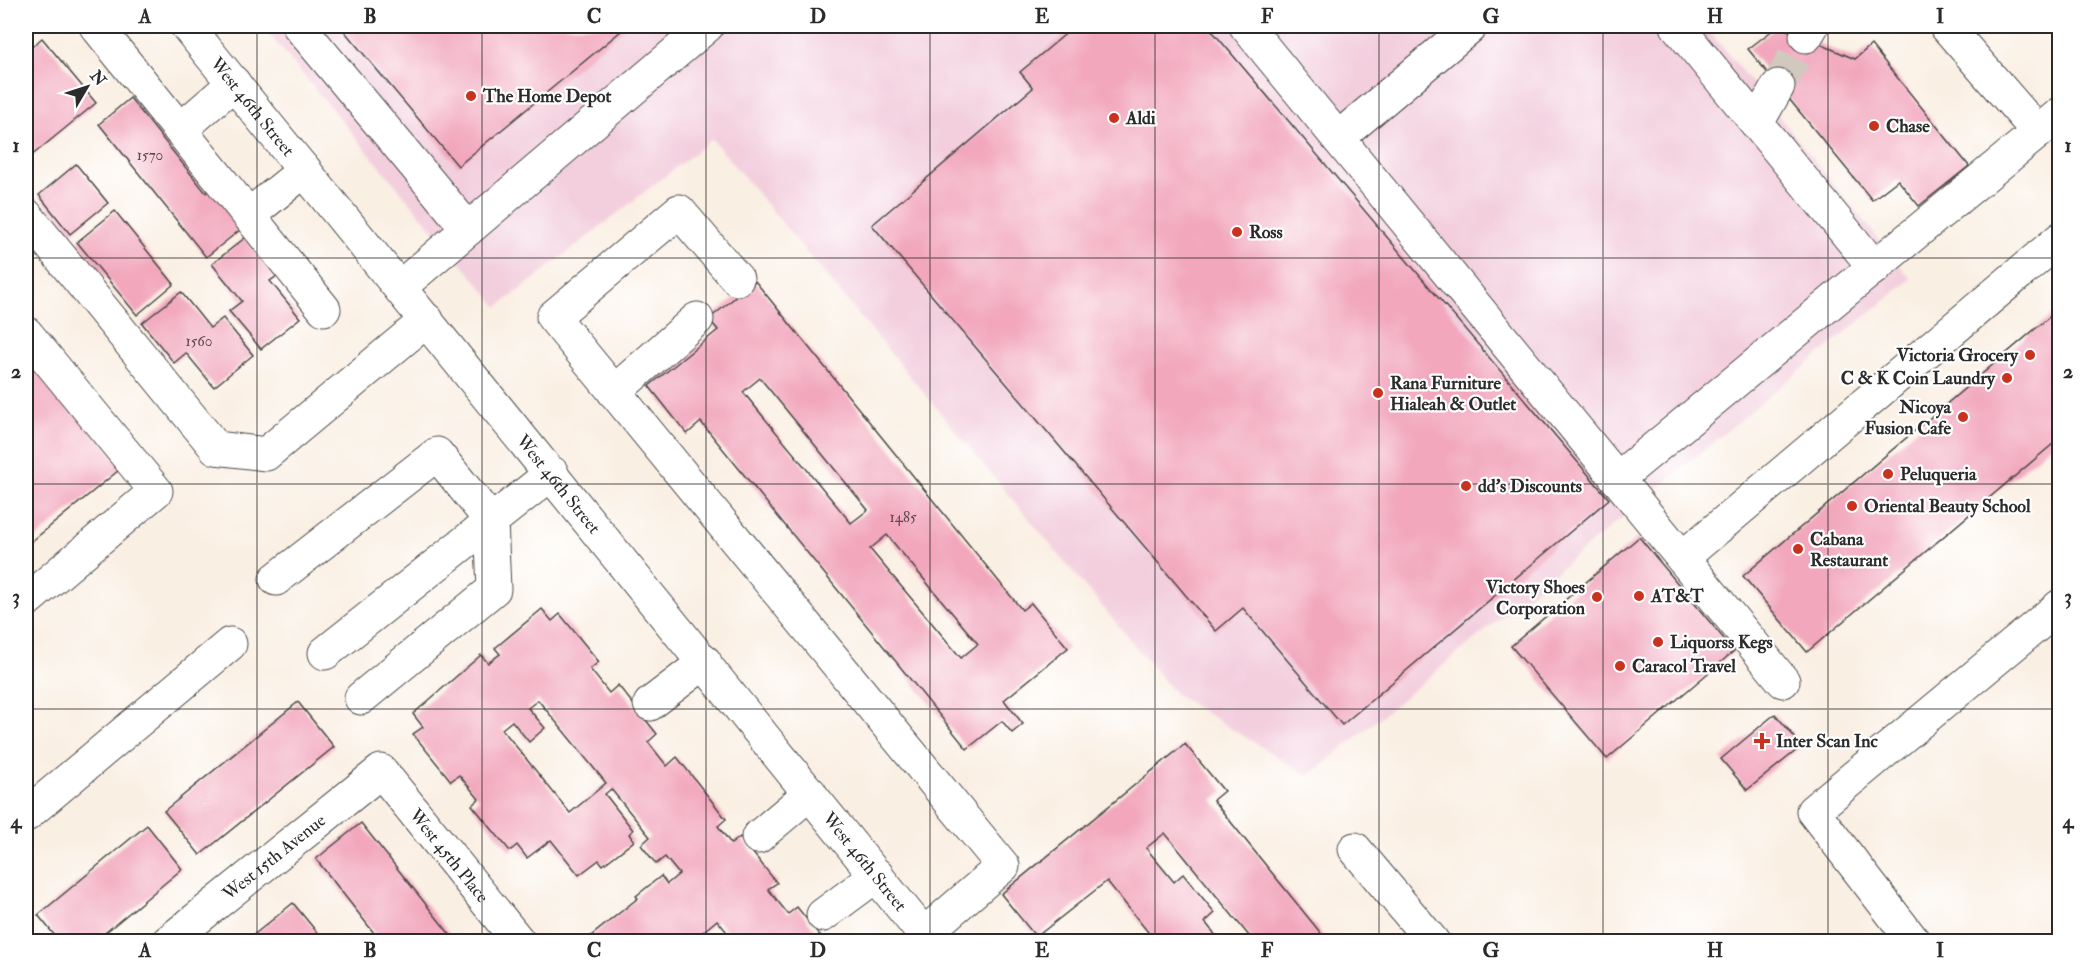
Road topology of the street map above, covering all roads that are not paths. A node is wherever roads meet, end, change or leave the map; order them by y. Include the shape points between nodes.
1 (96, 26) edge
2 (187, 26) edge
3 (299, 26) edge
4 (707, 26) edge
5 (1246, 26) edge
6 (1471, 26) edge
7 (1677, 26) edge
8 (1946, 26) edge
9 (234, 83) junction
10 (1778, 86) tunnel mouth
11 (1756, 123) junction
12 (2049, 123) edge
13 (180, 130) junction
14 (1338, 138) junction
15 (305, 170) junction
16 (26, 215) edge
17 (249, 215) junction
18 (468, 229) junction
19 (2060, 239) edge
20 (1875, 268) junction
21 (737, 279) dead end
22 (400, 287) junction
23 (324, 309) dead end
24 (697, 319) dead end
25 (428, 320) junction
26 (26, 333) edge
27 (614, 392) junction
28 (552, 473) junction
29 (1617, 479) junction
30 (491, 521) junction
31 (1682, 558) junction
32 (276, 579) dead end
33 (26, 601) edge
34 (2060, 606) edge
35 (230, 644) dead end
36 (325, 653) dead end
37 (705, 662) junction
38 (1783, 681) dead end
39 (361, 699) dead end
40 (650, 704) dead end
41 (381, 771) joint
42 (810, 793) junction
43 (26, 815) edge
44 (758, 837) dead end
45 (1355, 849) dead end
46 (877, 875) junction
47 (823, 915) dead end
48 (927, 938) edge
49 (168, 942) edge
50 (519, 942) edge
51 (1433, 942) edge
52 (1914, 942) edge

1 - 13 street
2 - 9 street, West 46th Street
3 - 18 street
4 - 18 street
5 - 14 street
6 - 14 street
7 - 11 street
8 - 12 street
9 - 13 street
9 - 15 street, West 46th Street
10 - 11 street
11 - 20 street
12 - 20 street
13 - 17 street
14 - 29 street
15 - 17 street
15 - 22 street, West 46th Street
16 - 25 street via 216,448 266,454
17 - 23 street
18 - 22 street
19 - 31 street
20 - 29 street
21 - 27 street via 679,211 553,317
22 - 25 street, West 46th Street
24 - 27 street
25 - 28 street, West 46th Street
26 - 33 street via 156,491
27 - 48 street via 1003,866
28 - 30 street
28 - 37 street, West 46th Street
29 - 31 street
30 - 32 street via 437,454
30 - 36 street
30 - 39 street via 494,590
31 - 38 street
34 - 52 street via 1813,811
35 - 43 street
37 - 40 street
37 - 42 street, West 46th Street
41 - 49 street, West 15th Avenue
41 - 50 street, West 45th Place
42 - 44 street
42 - 46 street, West 46th Street
45 - 51 street
46 - 47 street
46 - 48 street, West 46th Street

